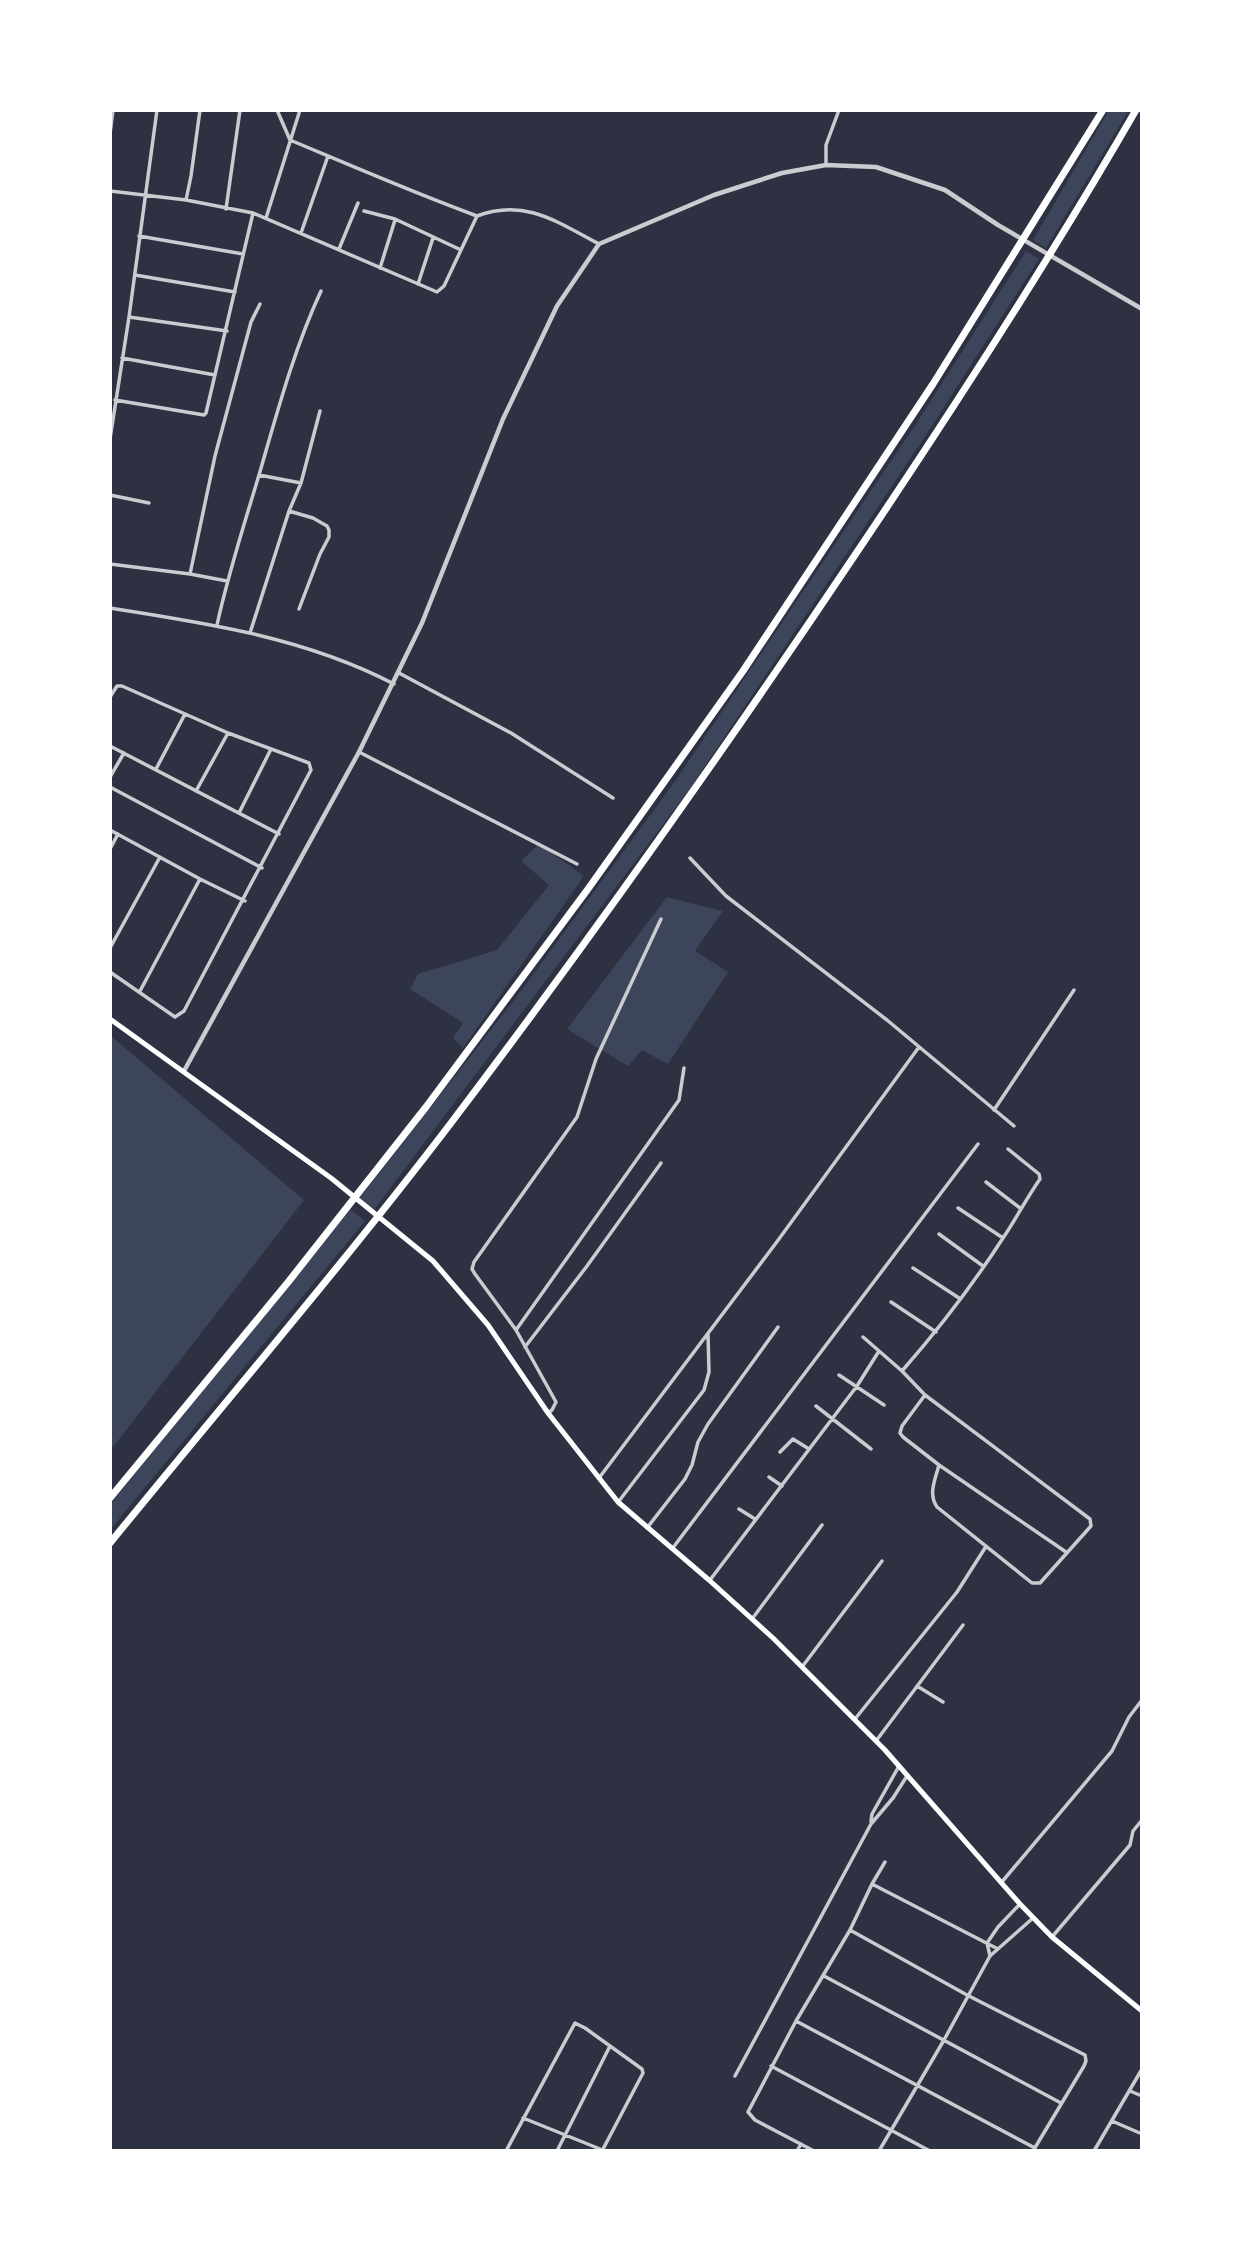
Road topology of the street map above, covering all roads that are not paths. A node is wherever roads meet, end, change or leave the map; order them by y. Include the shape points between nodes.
1 (113, 110) edge
2 (157, 110) edge
3 (200, 110) edge
4 (240, 110) edge
5 (277, 110) edge
6 (300, 110) edge
7 (839, 110) edge
8 (1103, 110) edge
9 (1136, 110) edge
10 (110, 134) edge
11 (290, 140) junction
12 (328, 156) junction
13 (825, 165) junction
14 (110, 191) edge
15 (144, 194) junction
16 (186, 200) junction
17 (358, 203) dead end
18 (226, 209) junction
19 (364, 211) dead end
20 (253, 214) junction
21 (477, 216) junction
22 (266, 219) junction
23 (395, 219) junction
24 (301, 233) junction
25 (139, 236) junction
26 (433, 239) junction
27 (599, 244) junction
28 (339, 249) junction
29 (461, 250) junction
30 (243, 254) junction
31 (380, 268) junction
32 (135, 275) junction
33 (418, 284) junction
34 (321, 291) dead end
35 (235, 292) junction
36 (260, 304) dead end
37 (1142, 309) edge
38 (130, 317) junction
39 (227, 331) junction
40 (122, 358) junction
41 (215, 375) junction
42 (110, 392) edge
43 (116, 393) junction
44 (115, 400) junction
45 (320, 411) dead end
46 (110, 439) edge
47 (259, 475) junction
48 (301, 483) junction
49 (110, 495) edge
50 (149, 503) dead end
51 (289, 511) junction
52 (110, 564) edge
53 (190, 574) junction
54 (227, 581) junction
55 (110, 608) edge
56 (299, 610) dead end
57 (217, 625) junction
58 (250, 633) junction
59 (399, 673) junction
60 (394, 684) junction
61 (110, 698) edge
62 (185, 714) junction
63 (228, 733) junction
64 (110, 746) edge
65 (271, 749) junction
66 (359, 752) junction
67 (124, 753) junction
68 (156, 769) junction
69 (110, 777) edge
70 (110, 787) edge
71 (195, 791) junction
72 (613, 798) dead end
73 (239, 813) junction
74 (110, 830) edge
75 (118, 834) junction
76 (279, 835) junction
77 (110, 849) edge
78 (160, 857) junction
79 (690, 858) dead end
80 (576, 864) dead end
81 (262, 868) junction
82 (200, 879) junction
83 (244, 901) junction
84 (661, 919) dead end
85 (110, 948) edge
86 (110, 972) edge
87 (1074, 990) dead end
88 (140, 991) junction
89 (110, 1019) edge
90 (919, 1047) junction
91 (684, 1068) dead end
92 (184, 1072) junction
93 (995, 1110) junction
94 (1014, 1126) dead end
95 (978, 1144) dead end
96 (1008, 1150) dead end
97 (661, 1163) dead end
98 (986, 1182) dead end
99 (958, 1208) dead end
100 (1020, 1208) junction
101 (939, 1234) dead end
102 (1003, 1238) junction
103 (983, 1266) junction
104 (913, 1268) dead end
105 (959, 1298) junction
106 (891, 1302) dead end
107 (778, 1327) dead end
108 (516, 1331) junction
109 (936, 1332) junction
110 (708, 1334) junction
111 (863, 1337) dead end
112 (525, 1347) junction
113 (879, 1351) junction
114 (902, 1371) junction
115 (839, 1375) dead end
116 (857, 1386) junction
117 (925, 1395) junction
118 (884, 1405) dead end
119 (817, 1406) dead end
120 (548, 1413) junction
121 (831, 1419) junction
122 (809, 1449) junction
123 (871, 1449) dead end
124 (779, 1452) dead end
125 (939, 1465) junction
126 (769, 1477) dead end
127 (599, 1478) junction
128 (782, 1486) junction
129 (110, 1498) edge
130 (618, 1502) junction
131 (739, 1509) dead end
132 (755, 1519) junction
133 (822, 1525) dead end
134 (647, 1528) junction
135 (110, 1543) edge
136 (985, 1548) junction
137 (673, 1549) junction
138 (1066, 1552) junction
139 (882, 1561) dead end
140 (709, 1580) junction
141 (752, 1619) junction
142 (963, 1625) dead end
143 (802, 1667) junction
144 (917, 1686) junction
145 (1142, 1700) edge
146 (943, 1702) dead end
147 (854, 1720) junction
148 (876, 1741) junction
149 (899, 1766) junction
150 (907, 1776) junction
151 (1142, 1821) edge
152 (871, 1824) junction
153 (885, 1862) dead end
154 (1001, 1883) junction
155 (872, 1884) junction
156 (1020, 1904) junction
157 (1033, 1917) junction
158 (850, 1930) junction
159 (1052, 1937) junction
160 (987, 1943) junction
161 (998, 1949) junction
162 (990, 1956) junction
163 (824, 1976) junction
164 (967, 1994) junction
165 (1142, 2011) edge
166 (796, 2021) junction
167 (944, 2040) junction
168 (610, 2046) junction
169 (771, 2066) junction
170 (1142, 2069) edge
171 (735, 2076) dead end
172 (917, 2085) junction
173 (1130, 2091) junction
174 (1142, 2096) edge
175 (1061, 2103) junction
176 (523, 2118) junction
177 (1112, 2121) junction
178 (890, 2130) junction
179 (566, 2134) junction
180 (1142, 2134) edge
181 (801, 2144) junction
182 (1034, 2149) edge
183 (603, 2150) edge
184 (506, 2151) edge
185 (557, 2151) edge
186 (797, 2151) edge
187 (814, 2151) edge
188 (879, 2151) edge
189 (930, 2151) edge
190 (1094, 2151) edge

1 - 10 street
2 - 15 street
3 - 16 street
4 - 18 street
5 - 11 street
6 - 11 street
7 - 13 street via 826,145
8 - 129 highway via 933,384 751,660 589,889 426,1107
9 - 135 highway via 959,399 765,690 611,908 449,1125
11 - 12 street
11 - 22 street
12 - 21 street
12 - 24 street
13 - 27 street via 714,195
13 - 37 street via 876,167 945,190
14 - 15 street
15 - 16 street
15 - 25 street
16 - 18 street
17 - 28 street
18 - 20 street
19 - 23 street
20 - 22 street
20 - 30 street
21 - 27 street via 517,208 556,221
21 - 29 street
22 - 24 street
23 - 26 street
23 - 31 street
24 - 28 street
25 - 30 street
25 - 32 street
26 - 29 street
26 - 33 street
27 - 59 street via 558,306 503,419
28 - 31 street
29 - 33 street via 441,290
30 - 35 street
31 - 33 street
32 - 35 street
32 - 38 street
34 - 47 street via 307,320
35 - 39 street
36 - 53 street via 251,322 215,456
38 - 39 street
38 - 40 street
39 - 41 street
40 - 41 street
40 - 43 street
41 - 44 street via 204,415
42 - 43 street
43 - 44 street
44 - 46 street
45 - 48 street
47 - 48 street
47 - 54 street
48 - 51 street
49 - 50 street
51 - 56 street via 313,518 329,530
51 - 58 street
52 - 53 street
53 - 54 street
54 - 57 street
55 - 57 street
57 - 58 street
58 - 60 street via 331,656
59 - 60 street
59 - 72 street via 511,733
60 - 66 street
61 - 62 street via 117,686 122,686
62 - 63 street
62 - 68 street
63 - 65 street
63 - 71 street
64 - 67 street
65 - 73 street
65 - 76 street via 309,763 312,770
66 - 80 street
66 - 92 street
67 - 68 street
67 - 69 street
68 - 71 street
70 - 81 street
71 - 73 street
73 - 76 street
74 - 75 street
75 - 77 street
75 - 78 street
76 - 81 street
78 - 82 street
78 - 85 street
79 - 90 street via 726,896
81 - 83 street
82 - 83 street
82 - 88 street
83 - 88 street via 180,1016
84 - 108 street via 596,1059 577,1117 474,1262 475,1274
86 - 88 street
87 - 93 street
89 - 92 main road
90 - 93 street
90 - 110 street
91 - 108 street via 679,1100
92 - 120 main road via 331,1178 433,1261 488,1325
93 - 94 street
95 - 137 street
96 - 100 street via 1041,1176
97 - 112 street
98 - 100 street
99 - 102 street
100 - 102 street
101 - 103 street
102 - 103 street
103 - 105 street
104 - 105 street
105 - 109 street
106 - 109 street
107 - 134 street via 708,1424 685,1479
108 - 112 street
109 - 114 street
110 - 127 street
110 - 130 street via 709,1372 704,1390
111 - 113 street
112 - 120 street via 556,1402
113 - 114 street
113 - 116 street
114 - 117 street
115 - 116 street
116 - 118 street
116 - 121 street
117 - 125 street via 901,1433
117 - 138 street via 1090,1519 1091,1526
119 - 121 street
120 - 127 main road
121 - 122 street
121 - 123 street
122 - 124 street via 793,1439
122 - 128 street
125 - 136 street via 932,1501
125 - 138 street
126 - 128 street
127 - 130 main road
128 - 132 street
130 - 134 main road
131 - 132 street
132 - 140 street
133 - 141 street
134 - 137 main road
136 - 138 street via 1036,1585
136 - 147 street via 957,1592
137 - 140 main road
139 - 143 street
140 - 141 main road
141 - 143 main road
142 - 144 street
143 - 147 main road
144 - 146 street
144 - 148 street
145 - 154 street via 1112,1751
147 - 148 main road
148 - 149 main road
149 - 150 main road
149 - 152 street
150 - 152 street
150 - 154 main road
151 - 159 street via 1133,1831 1130,1845
152 - 171 street
153 - 155 street
154 - 156 main road
155 - 158 street
155 - 160 street
156 - 157 main road
156 - 160 street
157 - 159 main road
157 - 161 street
158 - 163 street
158 - 164 street
159 - 165 main road
160 - 161 street
160 - 162 street
161 - 162 street
162 - 164 street
163 - 166 street
163 - 167 street
164 - 167 street
164 - 175 street via 1085,2055 1086,2061
166 - 169 street
166 - 172 street
167 - 172 street
167 - 175 street
168 - 176 street via 575,2023
168 - 179 street
168 - 183 street via 643,2073
169 - 178 street
169 - 181 street via 748,2112
170 - 173 street
172 - 178 street
172 - 182 street
173 - 174 street
173 - 177 street
175 - 182 street
176 - 179 street
176 - 184 street
177 - 180 street
177 - 190 street
178 - 188 street
178 - 189 street
179 - 183 street
179 - 185 street
181 - 186 street
181 - 187 street

